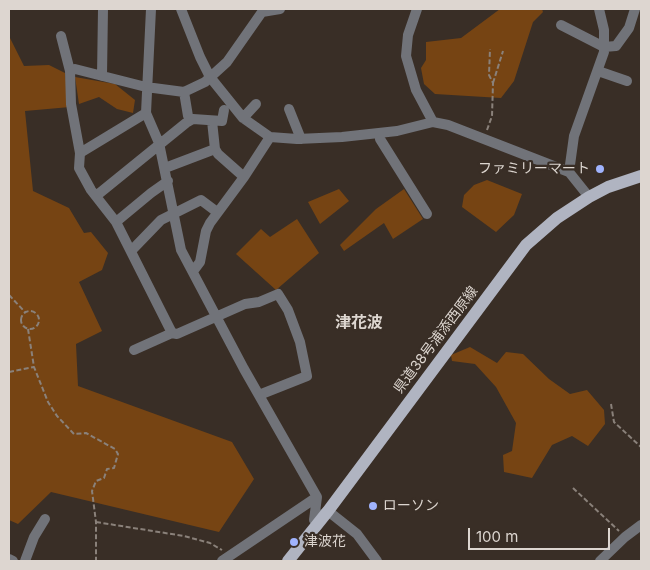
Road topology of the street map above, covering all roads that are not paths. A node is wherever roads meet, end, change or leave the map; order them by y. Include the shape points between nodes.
1 (103, 9) edge
2 (151, 9) edge
3 (181, 9) edge
4 (280, 9) edge
5 (417, 9) edge
6 (599, 9) edge
7 (635, 9) edge
8 (260, 10) edge
9 (561, 25) dead end
10 (62, 36) dead end
11 (604, 47) junction
12 (70, 71) junction
13 (598, 71) junction
14 (102, 76) junction
15 (210, 78) junction
16 (627, 82) dead end
17 (146, 87) junction
18 (184, 92) junction
19 (256, 104) dead end
20 (289, 109) dead end
21 (224, 110) dead end
22 (146, 113) junction
23 (188, 116) dead end
24 (243, 118) junction
25 (212, 121) junction
26 (432, 122) junction
27 (379, 133) junction
28 (270, 137) junction
29 (300, 139) junction
30 (159, 143) junction
31 (215, 149) junction
32 (80, 153) junction
33 (165, 168) junction
34 (569, 172) junction
35 (641, 176) edge
36 (244, 177) junction
37 (168, 181) junction
38 (93, 193) junction
39 (589, 196) junction
40 (217, 212) junction
41 (173, 214) junction
42 (427, 214) dead end
43 (116, 222) junction
44 (132, 250) junction
45 (194, 270) junction
46 (218, 316) junction
47 (172, 333) junction
48 (134, 350) dead end
49 (259, 395) junction
50 (317, 497) junction
51 (328, 511) junction
52 (45, 520) dead end
53 (641, 525) edge
54 (9, 559) edge
55 (225, 559) edge
56 (13, 561) edge
57 (25, 561) edge
58 (288, 561) edge
59 (377, 561) edge
60 (600, 561) edge

1 - 14 street
2 - 17 street
3 - 15 street
4 - 8 street
5 - 26 street via 408,35 406,56 416,90
6 - 11 street
7 - 11 street via 629,28 616,46
8 - 15 street via 227,62
9 - 11 street
10 - 12 street
11 - 13 street
12 - 14 street
12 - 32 street via 71,104
13 - 16 street
13 - 34 street via 574,136
14 - 17 street
15 - 18 street
15 - 24 street
17 - 18 street
17 - 22 street
18 - 23 street
19 - 24 street
20 - 29 street
21 - 25 street via 222,121
22 - 30 street
22 - 32 street
24 - 28 street
25 - 30 street via 193,119
25 - 31 street
26 - 27 street
26 - 34 street via 448,125
27 - 29 street
27 - 42 street
28 - 29 street
28 - 36 street
30 - 33 street
30 - 38 street
31 - 33 street
31 - 36 street
32 - 38 street via 79,168
33 - 37 street
34 - 39 street
35 - 39 main road, 県道38号浦添西原線
36 - 40 street
37 - 41 street
37 - 43 street
38 - 43 street
39 - 51 main road, 県道38号浦添西原線 via 526,245
40 - 41 street via 202,200
40 - 45 street via 206,231 200,262
41 - 44 street via 160,220
41 - 45 street via 182,250
43 - 44 street
44 - 47 street
45 - 46 street
46 - 47 street via 177,334
46 - 49 street
46 - 49 street via 278,294 288,310 300,342 307,376
47 - 48 street
49 - 50 street
50 - 51 street via 314,520
50 - 55 street
51 - 58 main road, 県道38号浦添西原線
51 - 59 street via 357,534
52 - 57 street
53 - 60 street
54 - 56 street

